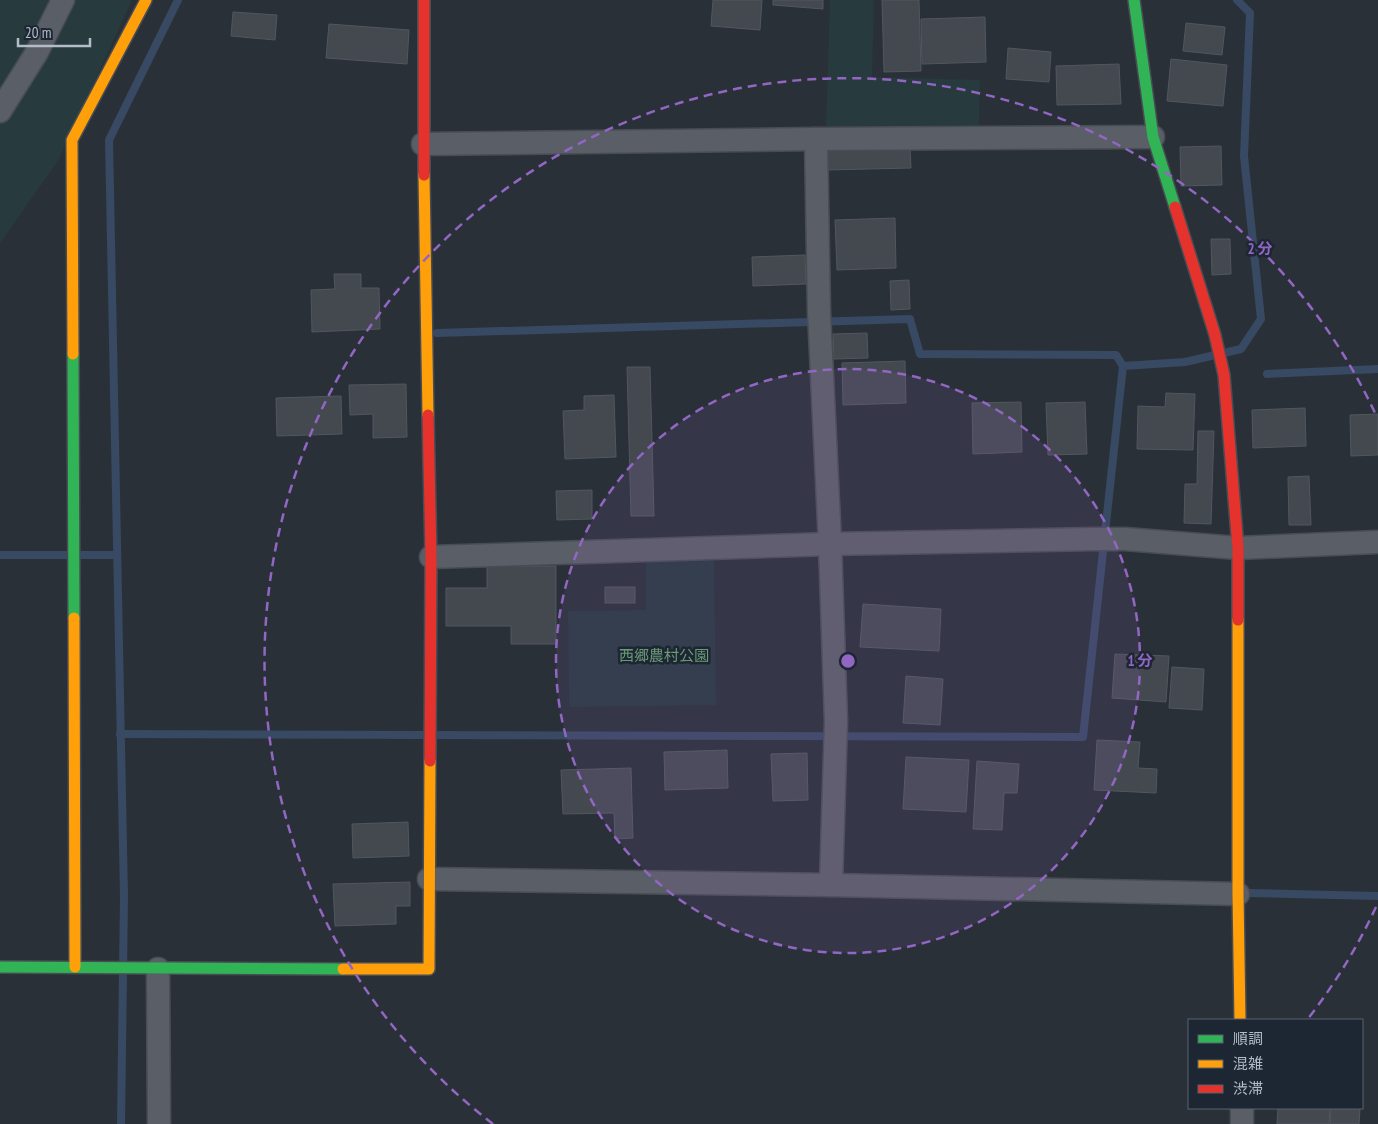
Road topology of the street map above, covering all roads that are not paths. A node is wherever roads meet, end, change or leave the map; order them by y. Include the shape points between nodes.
1 (63, 0) edge
2 (146, 0) edge
3 (424, 0) edge
4 (1134, 0) edge
5 (0, 110) edge
6 (1153, 137) junction
7 (816, 139) junction
8 (423, 144) junction
9 (1378, 542) edge
10 (830, 544) junction
11 (1238, 548) junction
12 (430, 557) junction
13 (429, 879) junction
14 (831, 885) junction
15 (1238, 894) junction
16 (0, 967) edge
17 (75, 967) junction
18 (158, 970) junction
19 (1240, 1019) edge
20 (1242, 1109) edge
21 (159, 1124) edge
22 (1242, 1124) edge

1 - 5 street via 37,52
2 - 17 street via 72,140
3 - 8 street
4 - 6 street
6 - 7 street
6 - 11 street via 1224,373
7 - 8 street
7 - 10 street via 819,322
8 - 12 street
9 - 11 street
10 - 11 street via 1125,539
10 - 12 street
10 - 14 street via 836,721
11 - 15 street
12 - 13 street
13 - 14 street
13 - 18 street via 429,969
14 - 15 street
15 - 19 street
16 - 17 street
17 - 18 street
18 - 21 street
20 - 22 street

